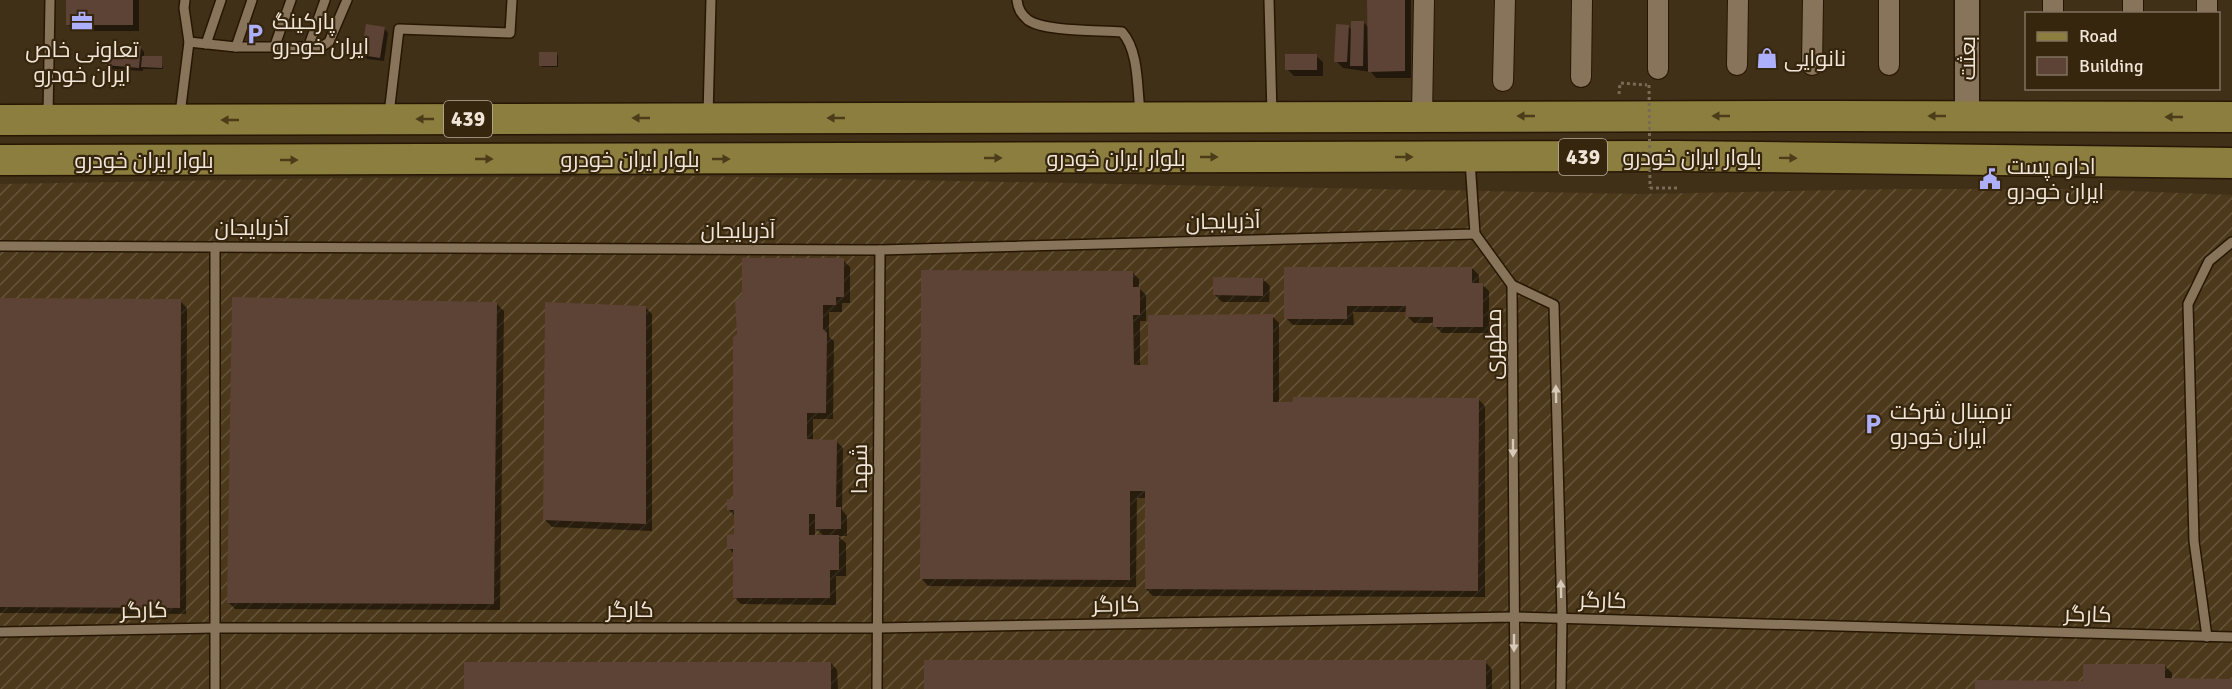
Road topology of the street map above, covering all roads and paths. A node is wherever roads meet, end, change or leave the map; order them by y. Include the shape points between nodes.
1 (50, 0) edge
2 (185, 0) edge
3 (221, 0) edge
4 (252, 0) edge
5 (291, 0) edge
6 (325, 0) edge
7 (347, 0) edge
8 (512, 0) edge
9 (711, 0) edge
10 (1017, 0) edge
11 (1269, 0) edge
12 (1424, 0) edge
13 (1505, 0) edge
14 (1582, 0) edge
15 (1658, 0) edge
16 (1738, 0) edge
17 (1813, 0) edge
18 (1889, 0) edge
19 (1967, 0) edge
20 (189, 42) junction
21 (206, 44) junction
22 (237, 47) junction
23 (274, 48) junction
24 (308, 48) junction
25 (1737, 65) dead end
26 (1812, 65) dead end
27 (1889, 65) dead end
28 (1581, 77) dead end
29 (1653, 77) junction
30 (1503, 81) dead end
31 (1620, 83) dead end
32 (1966, 116) junction
33 (1140, 117) junction
34 (1272, 117) junction
35 (1422, 117) junction
36 (2232, 117) edge
37 (708, 118) junction
38 (879, 118) junction
39 (936, 118) junction
40 (388, 119) junction
41 (0, 120) edge
42 (48, 120) junction
43 (179, 120) junction
44 (1469, 157) junction
45 (878, 158) junction
46 (934, 158) junction
47 (0, 160) edge
48 (2232, 163) edge
49 (1677, 188) dead end
50 (1475, 234) junction
51 (2232, 242) edge
52 (0, 246) edge
53 (215, 247) junction
54 (880, 250) junction
55 (1512, 285) junction
56 (1514, 616) junction
57 (1562, 618) junction
58 (215, 628) junction
59 (878, 628) junction
60 (0, 632) edge
61 (2207, 637) junction
62 (2232, 637) edge
63 (215, 689) edge
64 (877, 689) edge
65 (1515, 689) edge
66 (1561, 689) edge

1 - 42 lane
2 - 20 lane
3 - 21 lane
4 - 22 lane
5 - 23 lane
6 - 24 lane
7 - 24 lane via 329,42
8 - 40 lane via 510,33 399,29
9 - 37 lane
10 - 33 lane via 1019,10 1029,21 1052,28 1122,32 1130,40
11 - 34 lane
12 - 35 street
13 - 30 street
14 - 28 street
15 - 29 street
16 - 25 street
17 - 26 street
18 - 27 street
19 - 32 street, بعثت
20 - 21 lane
20 - 43 lane
21 - 22 lane
22 - 23 lane
23 - 24 lane
29 - 31 path
29 - 49 path, bridge via 1650,188
32 -> 35 main road, بلوار ایران خودرو / 439
36 -> 32 main road, بلوار ایران خودرو / 439
33 - 34 main road, بلوار ایران خودرو / 439
33 - 39 main road, بلوار ایران خودرو / 439
34 - 35 main road, بلوار ایران خودرو / 439
38 -> 37 main road, بلوار ایران خودرو / 439
37 -> 40 main road, بلوار ایران خودرو / 439
38 - 39 main road, بلوار ایران خودرو / 439
38 - 45 main road
39 - 46 main road
40 -> 43 main road, بلوار ایران خودرو / 439
41 - 42 main road, بلوار ایران خودرو / 439
42 - 43 main road, بلوار ایران خودرو / 439
46 -> 44 main road, بلوار ایران خودرو / 439
44 -> 48 main road, بلوار ایران خودرو / 439
44 - 50 lane
45 - 46 main road, بلوار ایران خودرو / 439
47 -> 45 main road, بلوار ایران خودرو / 439
50 - 54 lane, آذربایجان
50 - 55 lane
51 - 61 lane via 2209,261 2188,304 2194,541
52 - 53 lane, آذربایجان
53 - 54 lane, آذربایجان
53 - 58 lane
54 - 59 lane, شهدا
55 -> 56 lane, مطهری
57 -> 55 lane, مطهری via 1554,305
56 - 57 lane, کارگر
56 - 59 lane, کارگر
56 -> 65 lane, مطهری
57 - 61 lane, کارگر
57 - 66 lane, مطهری
58 - 59 lane, کارگر
58 - 60 lane, کارگر
58 - 63 lane
59 - 64 lane, شهدا
61 - 62 lane, کارگر

